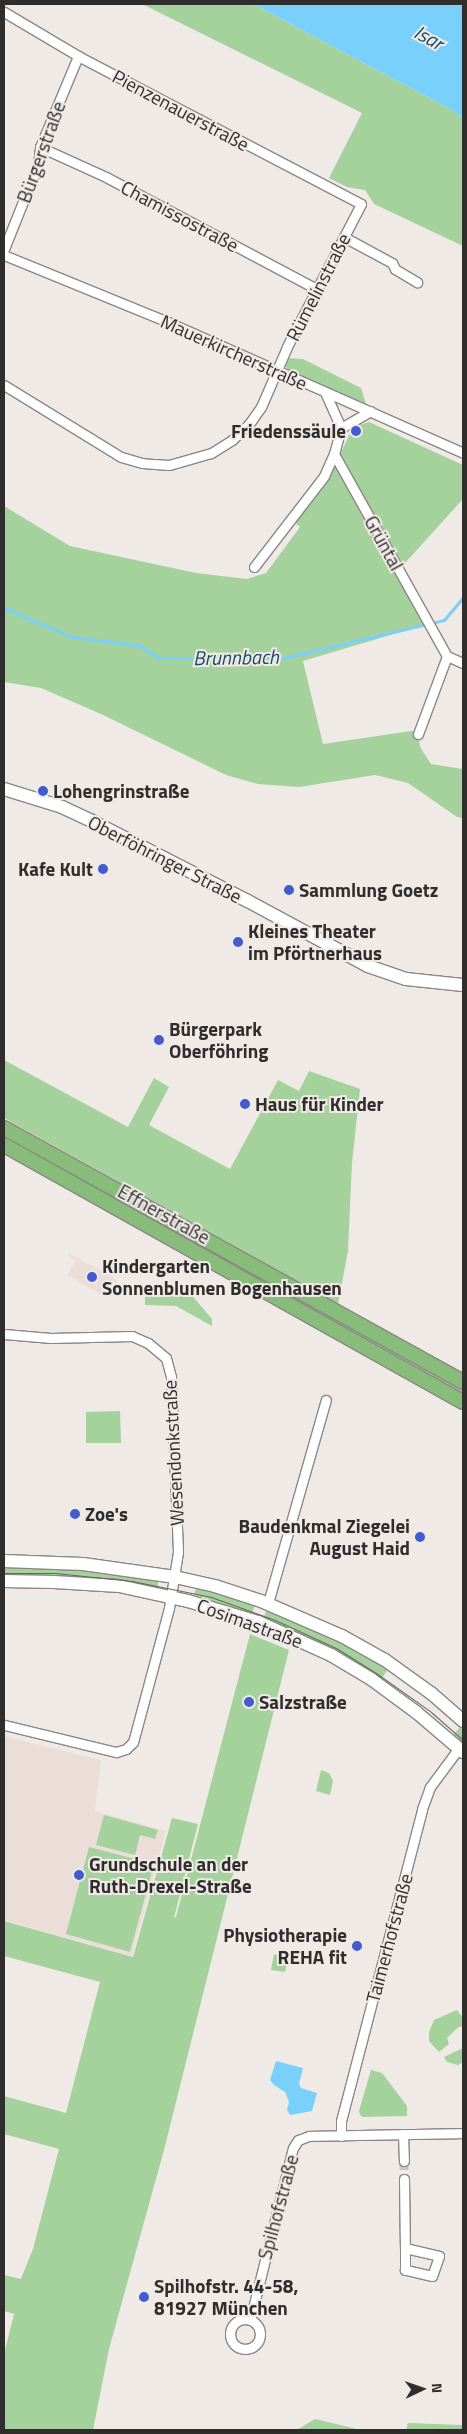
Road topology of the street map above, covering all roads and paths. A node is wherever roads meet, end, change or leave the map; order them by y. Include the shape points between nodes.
1 (4, 12) edge
2 (78, 56) junction
3 (40, 147) junction
4 (361, 204) joint
5 (344, 237) junction
6 (4, 248) edge
7 (4, 255) edge
8 (417, 282) dead end
9 (317, 289) junction
10 (276, 372) junction
11 (4, 386) edge
12 (325, 392) junction
13 (370, 411) junction
14 (341, 428) junction
15 (463, 453) edge
16 (334, 454) junction
17 (254, 567) dead end
18 (446, 656) junction
19 (463, 663) edge
20 (418, 734) dead end
21 (4, 789) edge
22 (463, 985) edge
23 (4, 1128) edge
24 (4, 1146) edge
25 (4, 1334) edge
26 (463, 1382) edge
27 (326, 1400) dead end
28 (463, 1402) edge
29 (4, 1561) edge
30 (175, 1577) junction
31 (4, 1581) edge
32 (172, 1597) junction
33 (268, 1603) junction
34 (463, 1721) edge
35 (4, 1725) edge
36 (461, 1750) edge
37 (463, 2133) edge
38 (403, 2134) junction
39 (341, 2136) junction
40 (404, 2161) tunnel mouth
41 (404, 2178) tunnel mouth
42 (405, 2248) dead end
43 (250, 2320) dead end

1 - 2 street, Pienzenauerstraße
2 - 3 street, Bürgerstraße
2 - 4 street, Pienzenauerstraße
3 - 6 street, Bürgerstraße via 38,164
3 - 9 street, Chamissostraße via 106,177
4 - 5 street, Rümelinstraße
5 - 8 street via 392,263 395,269
5 - 9 street, Rümelinstraße
7 - 10 street, Mauerkircherstraße via 168,322
9 - 10 street, Rümelinstraße
10 - 11 street, Rümelinstraße via 261,408 250,424 232,440 211,452 169,465 142,463 121,456
10 - 12 street, Mauerkircherstraße
12 - 13 street, Mauerkircherstraße
12 - 14 street
13 - 14 street
13 - 15 street, Mauerkircherstraße
14 - 16 street
16 - 17 street via 324,476
16 - 18 street, Grüntal
18 - 19 street
18 - 20 street
21 - 22 main road, Oberföhringer Straße via 62,807 92,821 368,966 406,978
23 - 26 highway, Effnerstraße
24 - 28 highway, Effnerstraße
25 - 30 street, Wesendonkstraße via 51,1338 132,1336 148,1343 166,1358 172,1385 178,1552
27 - 33 street
29 - 30 main road, Cosimastraße via 100,1566
30 - 32 street, Wesendonkstraße
30 - 33 main road, Cosimastraße
31 - 32 main road, Cosimastraße via 110,1586
32 - 35 street, Wesendonkstraße via 133,1742 126,1749 116,1752
32 - 36 main road, Cosimastraße via 258,1622 331,1655 388,1690
33 - 34 main road, Cosimastraße via 342,1636 384,1660 431,1693
36 - 39 street, Taimerhofstraße via 430,1787 422,1809 341,2121
37 - 38 street, Spilhofstraße
38 - 39 street, Spilhofstraße
38 - 40 street
39 - 43 street, Spilhofstraße via 309,2136 298,2140 293,2148
41 - 42 street

